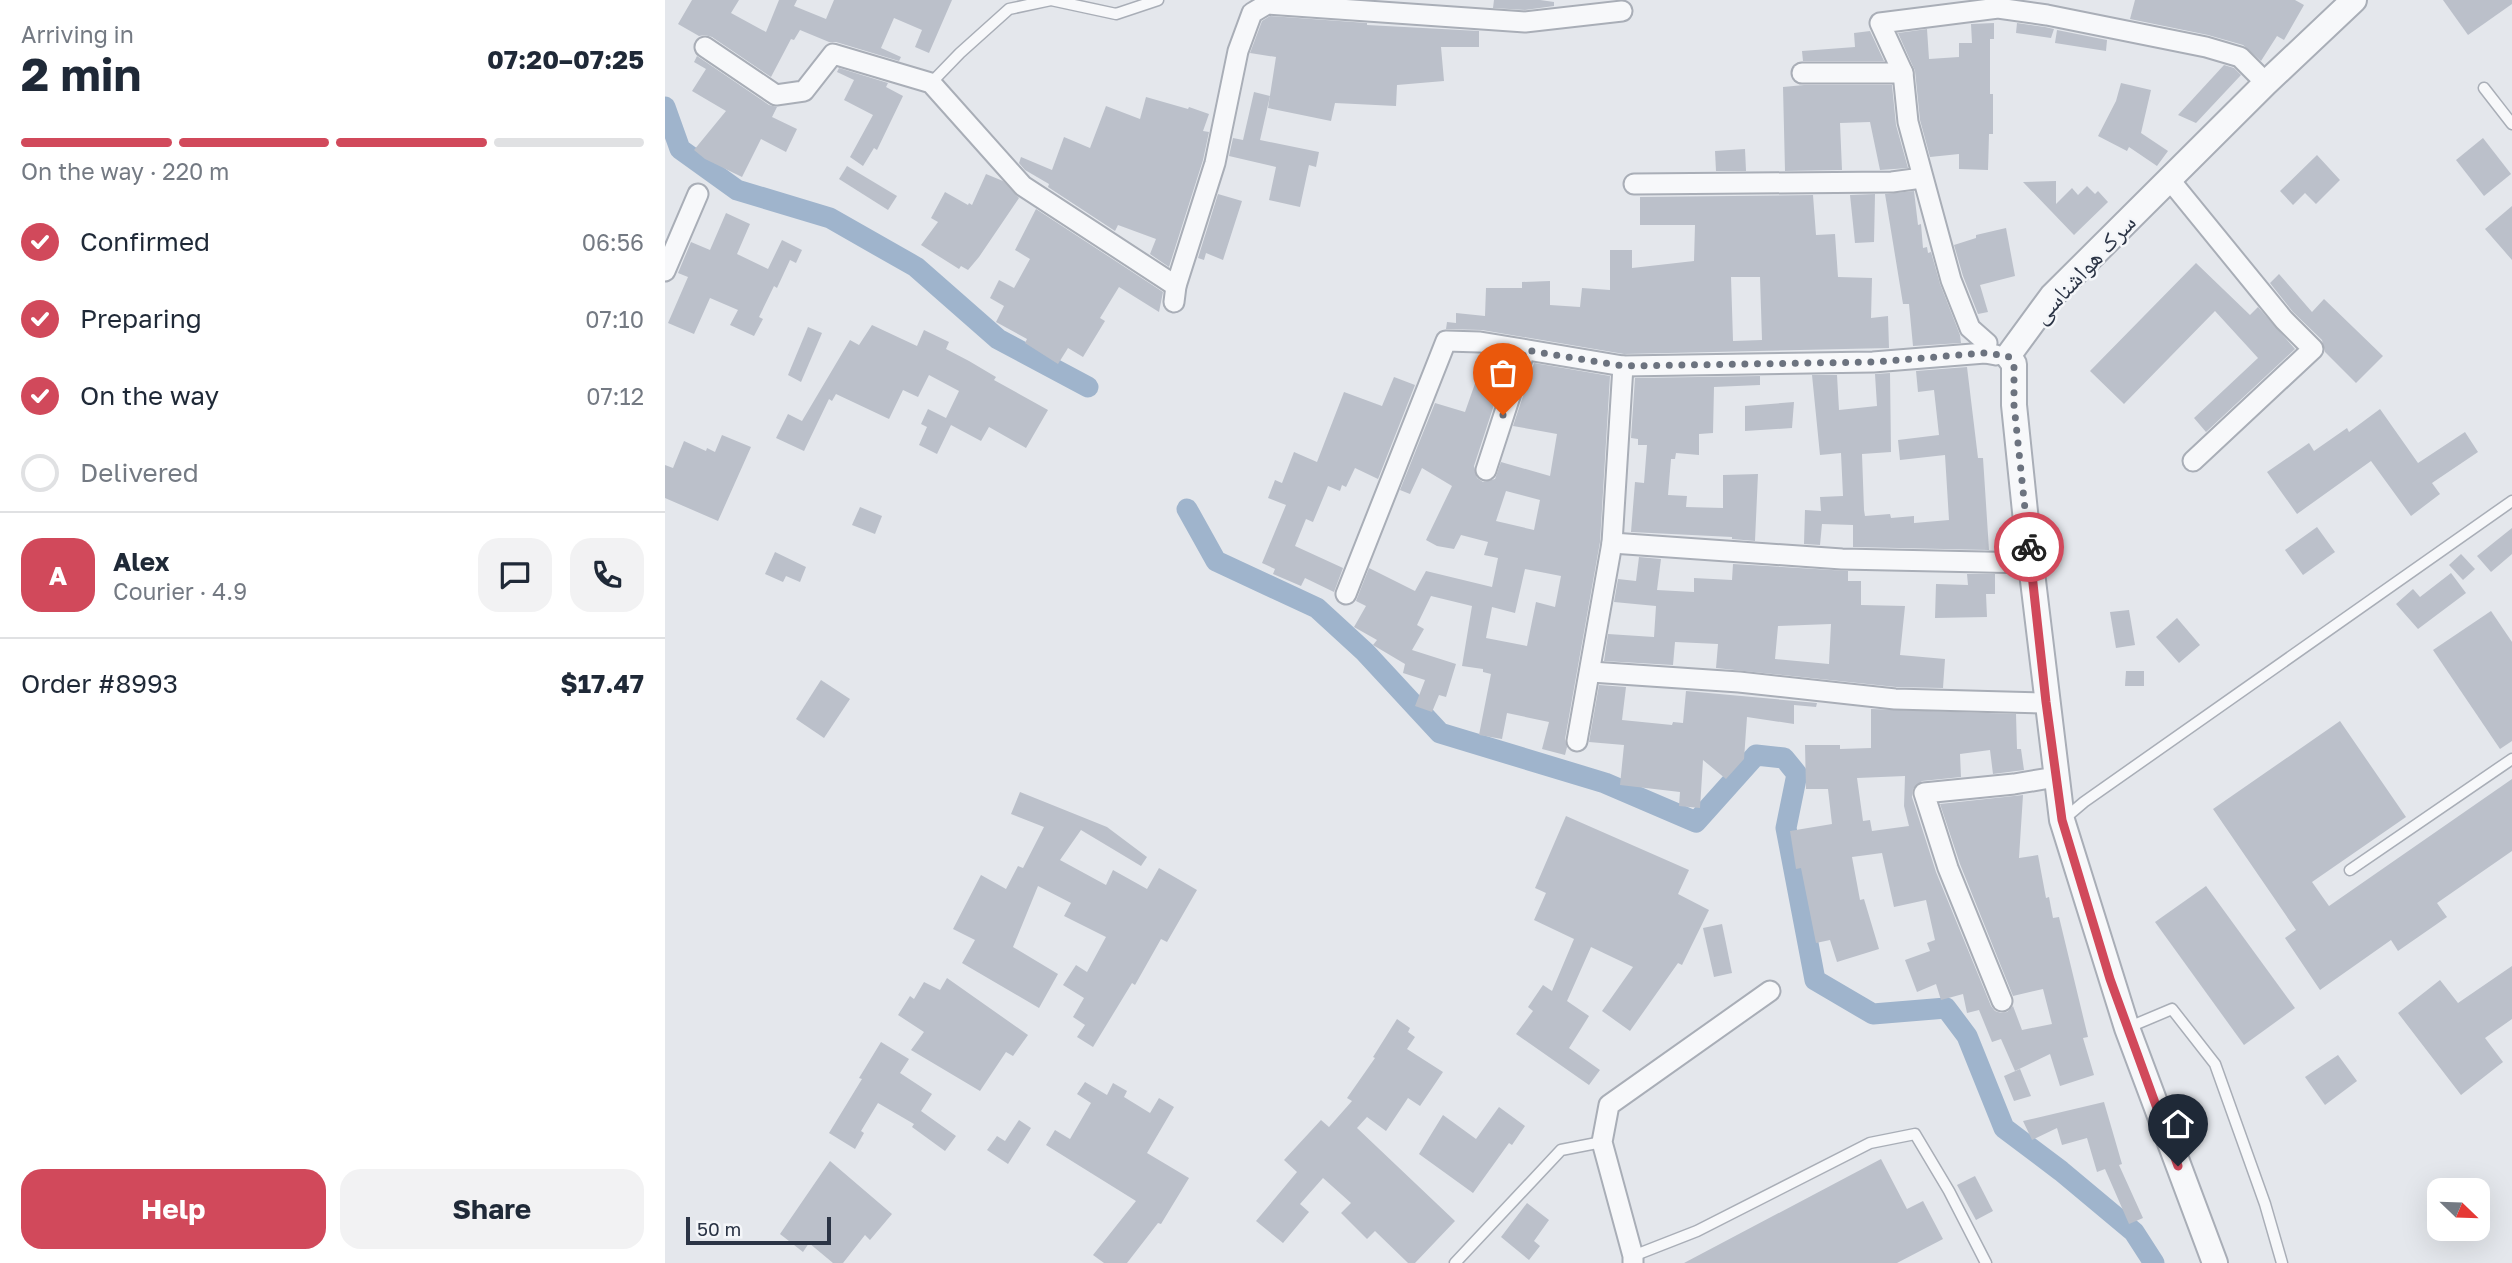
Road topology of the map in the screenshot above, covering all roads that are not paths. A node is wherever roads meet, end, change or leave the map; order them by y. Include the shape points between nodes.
1 (1158, 0) edge
2 (2354, 0) edge
3 (1389, 6) edge
4 (1622, 11) dead end
5 (705, 47) dead end
6 (1802, 73) dead end
7 (1903, 73) junction
8 (931, 83) junction
9 (2266, 83) junction
10 (2484, 88) dead end
11 (2512, 124) edge
12 (1921, 178) junction
13 (2169, 179) junction
14 (1634, 184) dead end
15 (698, 194) dead end
16 (665, 271) edge
17 (1525, 350) junction
18 (1997, 355) junction
19 (1623, 366) junction
20 (2193, 461) dead end
21 (1486, 470) dead end
22 (2512, 502) edge
23 (1612, 543) junction
24 (2031, 563) junction
25 (1346, 594) dead end
26 (1591, 672) junction
27 (2046, 702) junction
28 (1577, 741) dead end
29 (2512, 759) edge
30 (2056, 777) junction
31 (2062, 820) junction
32 (2350, 870) dead end
33 (1770, 991) dead end
34 (2002, 1001) dead end
35 (2127, 1028) junction
36 (1602, 1142) junction
37 (1633, 1259) edge
38 (1455, 1263) edge
39 (1986, 1263) edge
40 (2215, 1263) edge
41 (2282, 1263) edge

1 - 8 lane via 1116,14 1051,1 1009,9
2 - 9 street, سرک هواشناسی
3 - 4 street via 1525,22
3 - 8 street via 1267,4 1252,13 1238,51 1215,163 1175,294 1023,186
5 - 8 street via 776,95 804,91 833,54
6 - 7 street
7 - 9 street via 1880,23 1999,8 2206,47 2240,57
7 - 12 street
9 - 13 street, سرک هواشناسی
10 - 11 lane
12 - 14 street
12 - 18 street via 1970,328
13 - 18 street, سرک هواشناسی
13 - 20 street via 2313,349
15 - 16 street
17 - 19 street
17 - 21 street
17 - 25 street via 1446,341
18 - 19 street
18 - 24 street via 2014,364
19 - 23 street
22 - 31 lane
23 - 24 street via 1842,559
23 - 26 street
24 - 27 street
26 - 27 street via 1895,699
26 - 28 street
27 - 30 street
29 - 32 lane
30 - 31 street
30 - 34 street via 1924,793 1948,868
31 - 35 street
33 - 36 street via 1609,1105
35 - 40 street
35 - 41 lane via 2172,1009 2215,1064
36 - 37 street
36 - 38 lane via 1561,1150
37 - 39 lane via 1870,1143 1915,1134

